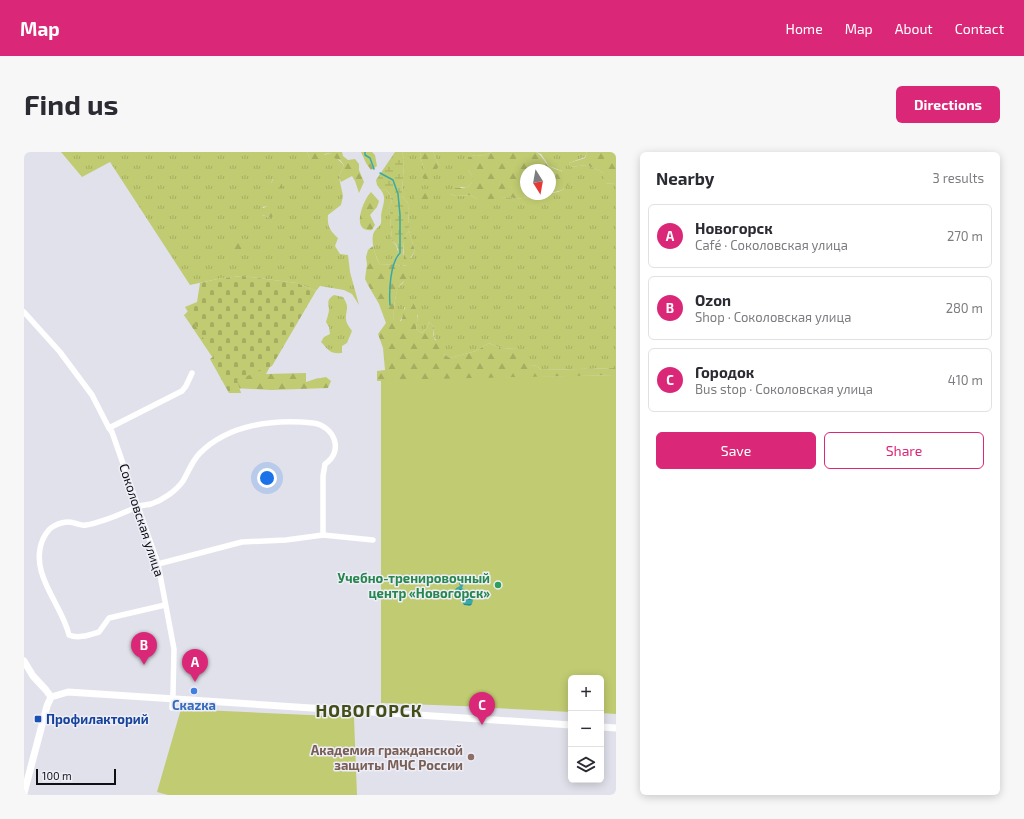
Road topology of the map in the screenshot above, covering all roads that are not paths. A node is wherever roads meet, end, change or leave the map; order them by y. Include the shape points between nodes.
1 (24, 312) edge
2 (192, 373) dead end
3 (109, 428) junction
4 (139, 506) junction
5 (323, 535) junction
6 (373, 540) dead end
7 (158, 564) junction
8 (165, 605) junction
9 (24, 661) edge
10 (51, 697) junction
11 (173, 699) junction
12 (172, 708) dead end
13 (568, 725) edge
14 (604, 727) edge
15 (616, 728) edge
16 (24, 794) edge

1 - 3 street, Соколовская улица via 60,352 92,395
2 - 3 street via 182,391
3 - 4 street, Соколовская улица
4 - 5 street via 166,497 182,481 200,453 218,438 268,423 316,424 331,431 335,451 330,461 325,464 323,476
4 - 7 street, Соколовская улица
4 - 8 street via 84,526 68,522 52,526 43,537 40,547 39,562 42,575 69,635 74,637 98,632 109,618
5 - 6 street
5 - 7 street via 242,542
7 - 8 street, Соколовская улица
8 - 11 street, Соколовская улица via 174,649
9 - 10 street
10 - 11 street via 68,692
10 - 16 street
11 - 12 street, Соколовская улица
11 - 13 street
14 - 15 street

